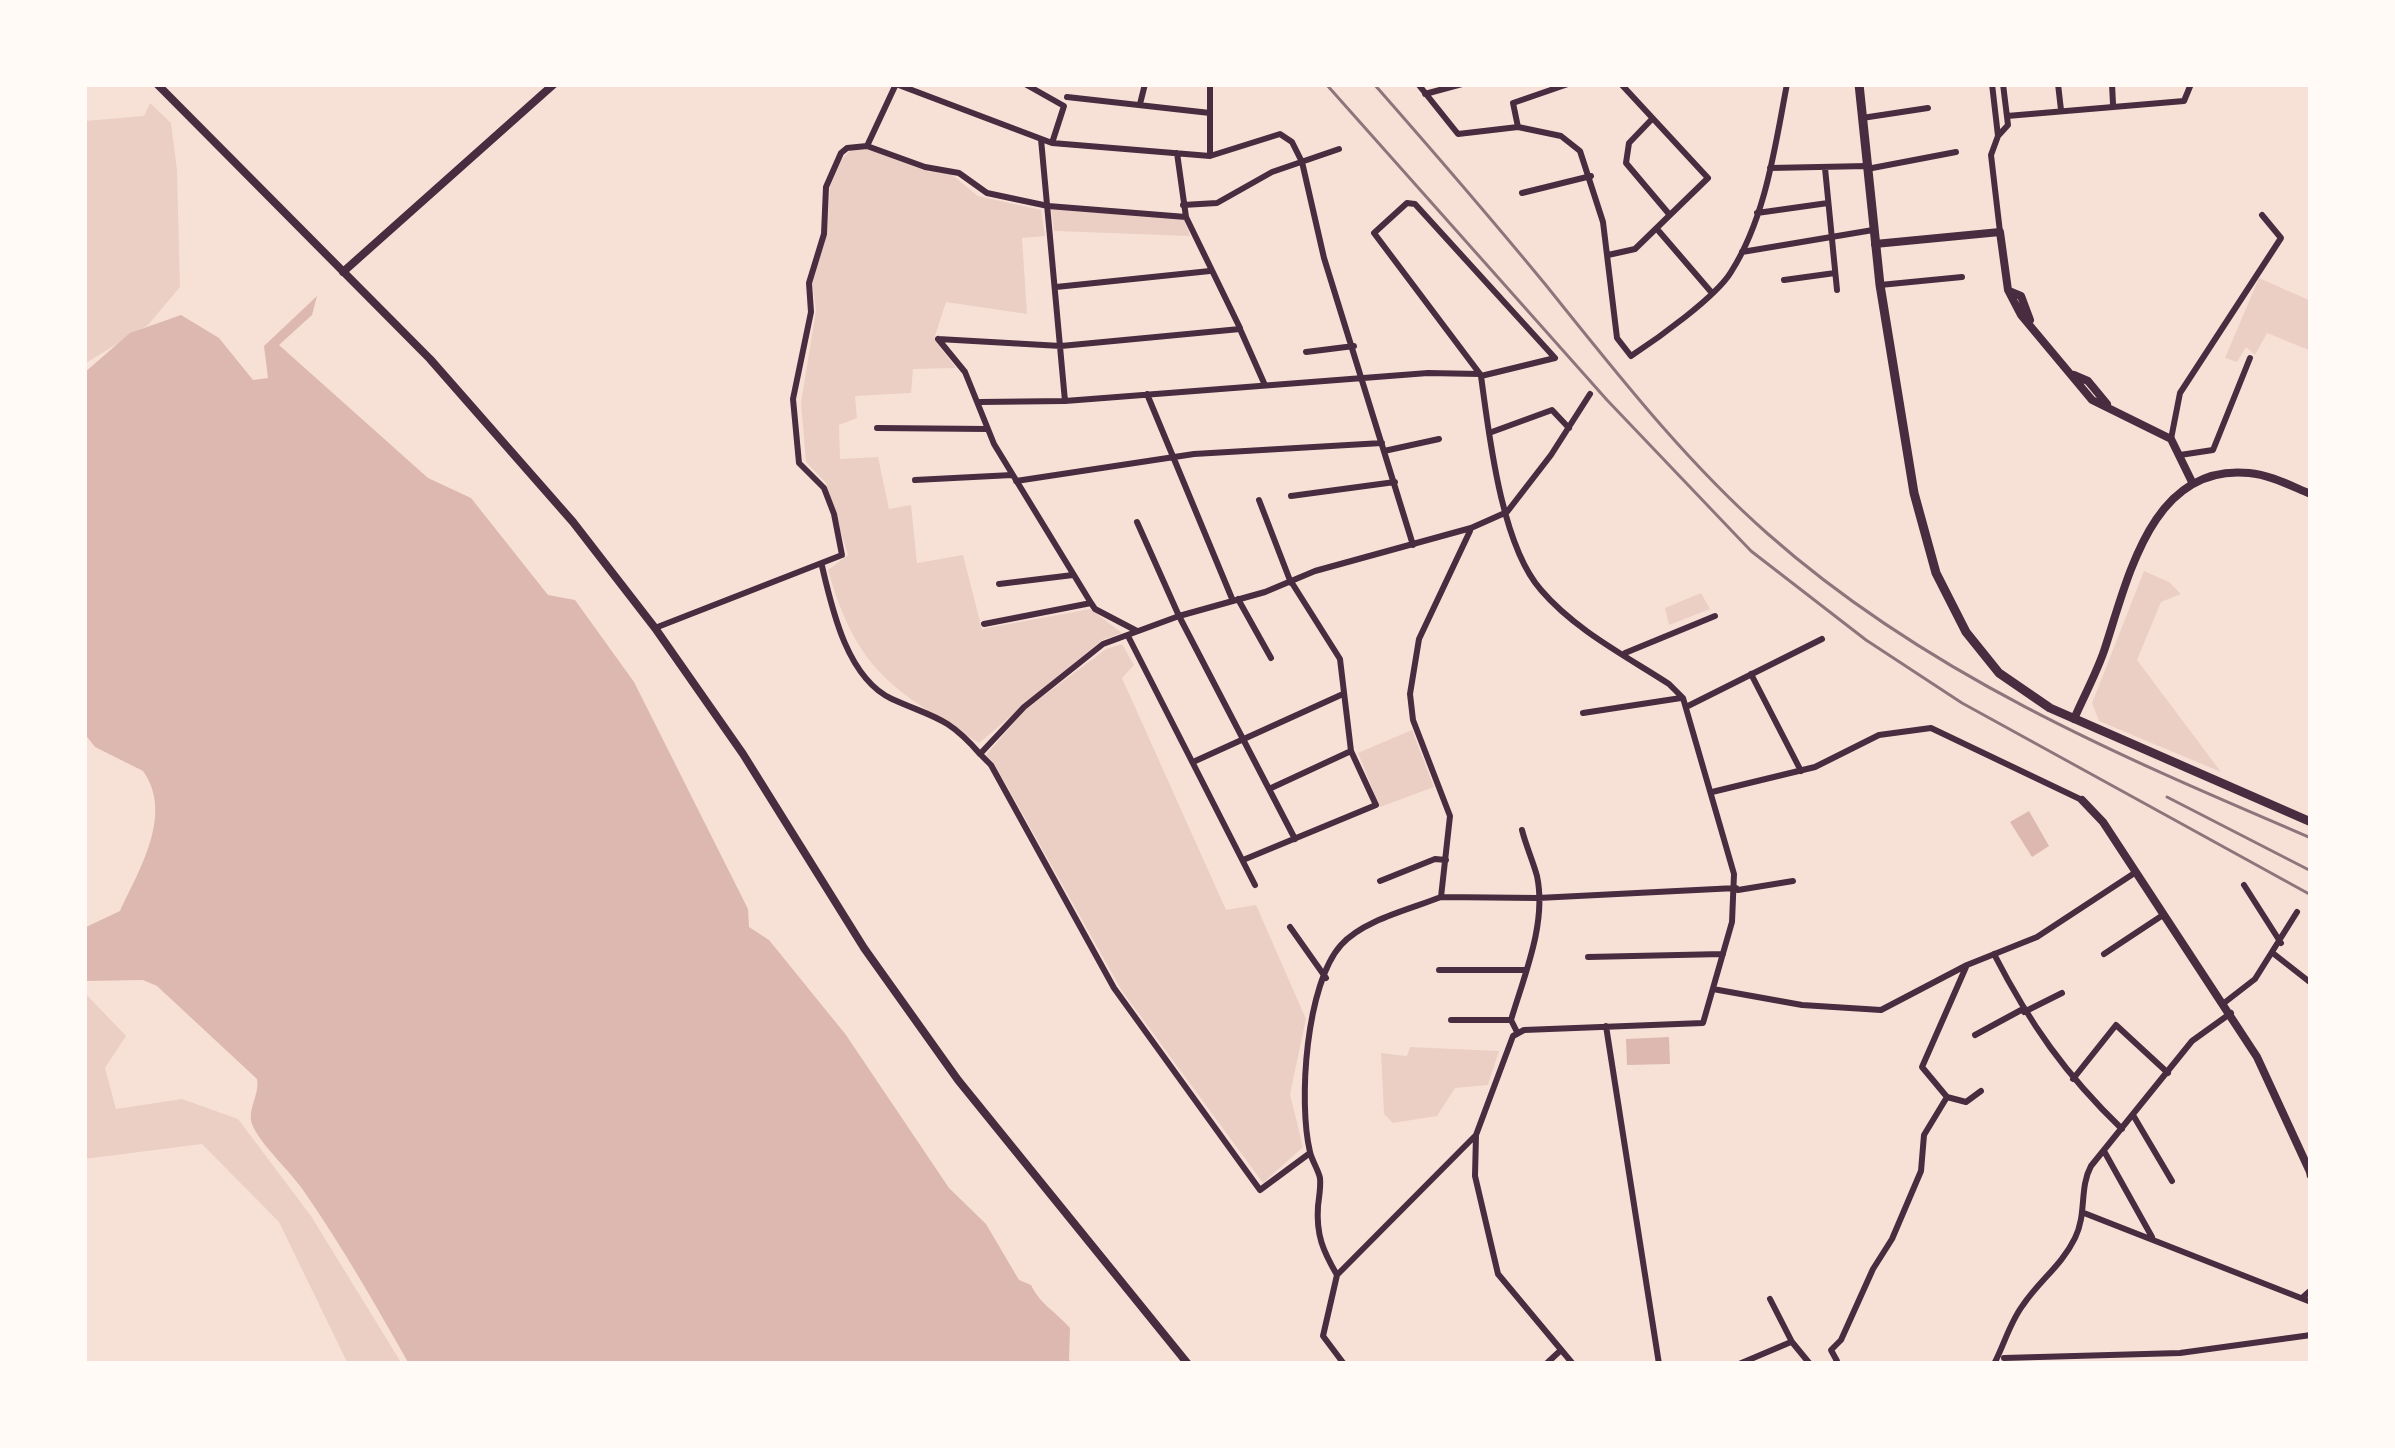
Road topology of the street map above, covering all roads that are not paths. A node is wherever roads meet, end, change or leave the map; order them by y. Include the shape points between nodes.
1 (157, 84) edge
2 (554, 84) edge
3 (896, 84) edge
4 (1024, 84) edge
5 (1072, 84) edge
6 (1145, 84) edge
7 (1210, 84) edge
8 (1418, 84) edge
9 (1462, 84) edge
10 (1568, 84) edge
11 (1622, 84) edge
12 (1787, 84) edge
13 (1859, 84) edge
14 (1992, 84) edge
15 (2003, 84) edge
16 (2059, 84) edge
17 (2112, 84) edge
18 (2191, 84) edge
19 (1425, 94) junction
20 (1065, 102) junction
21 (1140, 106) junction
22 (2114, 106) junction
23 (1928, 108) dead end
24 (2061, 110) junction
25 (1210, 113) junction
26 (2007, 116) junction
27 (1652, 118) junction
28 (1862, 118) junction
29 (1518, 127) junction
30 (1998, 136) junction
31 (1041, 139) junction
32 (1052, 143) junction
33 (867, 146) junction
34 (1339, 148) dead end
35 (1956, 152) dead end
36 (1177, 153) junction
37 (1210, 156) junction
38 (1302, 162) junction
39 (1867, 167) junction
40 (1770, 168) junction
41 (1825, 168) junction
42 (1591, 176) junction
43 (1522, 193) dead end
44 (1828, 203) junction
45 (1048, 206) junction
46 (1183, 206) junction
47 (1757, 213) junction
48 (2262, 215) dead end
49 (1670, 216) junction
50 (1186, 217) junction
51 (1657, 229) junction
52 (1873, 230) junction
53 (2000, 232) junction
54 (1832, 237) junction
55 (1875, 244) junction
56 (1742, 252) junction
57 (1608, 255) junction
58 (1210, 271) junction
59 (343, 272) junction
60 (1835, 273) junction
61 (1962, 277) dead end
62 (1784, 280) dead end
63 (1880, 285) junction
64 (1056, 286) junction
65 (1837, 290) dead end
66 (1712, 293) junction
67 (1240, 329) junction
68 (1061, 346) junction
69 (1354, 346) junction
70 (1306, 352) dead end
71 (2250, 358) dead end
72 (1480, 375) junction
73 (1363, 380) junction
74 (1264, 385) junction
75 (1147, 394) junction
76 (1590, 394) dead end
77 (1065, 401) junction
78 (980, 402) junction
79 (877, 428) dead end
80 (1569, 428) junction
81 (988, 429) junction
82 (1489, 433) junction
83 (1439, 439) dead end
84 (2171, 439) junction
85 (1383, 447) junction
86 (2180, 455) junction
87 (1172, 458) junction
88 (1014, 478) junction
89 (915, 480) dead end
90 (1395, 482) junction
91 (2193, 484) junction
92 (2311, 494) edge
93 (1291, 496) dead end
94 (1259, 500) dead end
95 (1507, 512) junction
96 (1137, 522) dead end
97 (1471, 528) junction
98 (1413, 545) junction
99 (821, 565) junction
100 (1074, 575) junction
101 (1291, 583) junction
102 (999, 584) dead end
103 (1236, 600) junction
104 (1090, 603) junction
105 (1179, 616) junction
106 (1715, 616) dead end
107 (984, 624) dead end
108 (655, 628) junction
109 (1137, 631) junction
110 (1128, 636) junction
111 (1822, 639) dead end
112 (1623, 654) junction
113 (1271, 658) dead end
114 (1750, 674) junction
115 (1344, 694) junction
116 (1684, 703) junction
117 (1583, 713) dead end
118 (2074, 719) junction
119 (1243, 739) junction
120 (1351, 751) junction
121 (980, 754) junction
122 (1193, 762) junction
123 (1801, 771) junction
124 (1269, 789) junction
125 (1712, 792) junction
126 (2082, 800) joint
127 (2311, 822) edge
128 (1522, 830) dead end
129 (1295, 839) junction
130 (1243, 860) junction
131 (1446, 860) junction
132 (2136, 872) junction
133 (1380, 881) dead end
134 (1793, 881) dead end
135 (1255, 884) dead end
136 (2244, 885) dead end
137 (1736, 889) junction
138 (1442, 897) junction
139 (1538, 898) junction
140 (2297, 912) dead end
141 (2163, 915) junction
142 (1290, 927) dead end
143 (2281, 944) junction
144 (1723, 954) junction
145 (1994, 954) junction
146 (2104, 954) dead end
147 (2274, 954) junction
148 (1588, 957) dead end
149 (1966, 965) junction
150 (1439, 970) dead end
151 (1525, 970) junction
152 (1326, 978) junction
153 (2311, 983) edge
154 (1713, 989) junction
155 (2062, 993) dead end
156 (2224, 1003) junction
157 (2024, 1010) junction
158 (2230, 1013) junction
159 (1451, 1020) dead end
160 (1511, 1020) junction
161 (1606, 1026) junction
162 (1517, 1032) junction
163 (1975, 1035) dead end
164 (2168, 1073) junction
165 (2073, 1078) junction
166 (1981, 1091) dead end
167 (1946, 1096) junction
168 (2133, 1115) junction
169 (2122, 1129) junction
170 (1476, 1135) junction
171 (2104, 1151) junction
172 (1310, 1153) junction
173 (2311, 1174) edge
174 (2172, 1181) dead end
175 (2084, 1213) junction
176 (2154, 1240) junction
177 (1337, 1275) junction
178 (2311, 1290) edge
179 (2302, 1298) junction
180 (1770, 1299) dead end
181 (2311, 1302) edge
182 (2311, 1335) edge
183 (1792, 1342) junction
184 (1561, 1350) junction
185 (2135, 1354) junction
186 (2004, 1358) edge
187 (1550, 1362) edge
188 (1188, 1364) edge
189 (1344, 1364) edge
190 (1573, 1364) edge
191 (1659, 1364) edge
192 (1739, 1364) edge
193 (1810, 1364) edge
194 (1834, 1364) edge
195 (1994, 1364) edge
196 (2130, 1364) edge

1 - 59 street
2 - 59 street
3 - 31 street
3 - 33 street
4 - 20 street
5 - 20 street
6 - 21 street
7 - 25 street
8 - 19 street
9 - 19 street
10 - 29 street via 1513,103
11 - 27 street
12 - 40 street
13 - 28 highway
14 - 30 street
15 - 26 street
16 - 24 street
17 - 22 street
18 - 22 street via 2185,101
19 - 29 street via 1458,134
20 - 21 street
20 - 32 street
21 - 25 street
22 - 24 street
23 - 28 street
24 - 26 street
25 - 37 street
26 - 30 street
27 - 49 street via 1629,142 1626,163
27 - 49 street via 1708,178
28 - 39 highway
29 - 42 street via 1561,136 1580,151
30 - 53 street via 1991,154
31 - 32 street
31 - 45 street
32 - 36 street
33 - 45 street via 959,173 987,193
33 - 99 street via 841,153 826,187 794,399 799,463 824,488 843,544 842,555
34 - 38 street
35 - 39 street
36 - 37 street
36 - 46 street
37 - 38 street via 1280,134
38 - 46 street via 1217,203
38 - 69 street
39 - 41 street
39 - 52 highway
40 - 41 street
40 - 47 street
41 - 44 street
42 - 43 street
42 - 57 street
44 - 47 street
44 - 54 street
45 - 50 street
45 - 64 street
46 - 50 street
47 - 56 street
48 - 84 street via 2281,238 2180,393
49 - 51 street
50 - 58 street
51 - 57 street via 1635,249
51 - 66 street
52 - 54 street
52 - 55 highway
53 - 55 street
53 - 84 street via 2008,290 2021,315 2092,400
54 - 56 street
54 - 60 street
55 - 63 highway
56 - 66 street
57 - 66 street via 1617,338 1631,356
58 - 64 street
58 - 67 street
59 - 108 street via 518,456
60 - 62 street
60 - 65 street
61 - 63 street
63 - 118 highway via 1928,549 1966,632 1999,673
64 - 68 street
67 - 68 street
67 - 74 street
68 - 77 street
68 - 78 street via 938,339
69 - 70 street
69 - 73 street
71 - 86 street via 2213,450
72 - 72 street via 1373,233 1407,203 1555,358
72 - 73 street
72 - 82 street
73 - 74 street
73 - 85 street
74 - 75 street
75 - 77 street
75 - 87 street
76 - 80 street
77 - 78 street
78 - 81 street
79 - 81 street
80 - 82 street via 1552,410
80 - 95 street
81 - 88 street
82 - 95 street
83 - 85 street
84 - 86 street
85 - 87 street
85 - 90 street
86 - 91 street
87 - 88 street
87 - 103 street
88 - 89 street
88 - 100 street
90 - 93 street
90 - 98 street
91 - 92 street via 2249,473
91 - 118 street via 2149,530
94 - 101 street
95 - 97 street
95 - 112 street via 1538,588
96 - 105 street
97 - 98 street
97 - 131 street via 1419,639 1410,694 1450,816
98 - 101 street
99 - 108 street
99 - 121 street via 834,616 874,685 933,713
100 - 102 street
100 - 104 street
101 - 103 street
101 - 115 street via 1340,659
103 - 105 street
103 - 113 street
104 - 107 street
104 - 109 street
105 - 109 street
105 - 119 street
106 - 112 street
108 - 188 street via 958,1080
109 - 110 street
110 - 121 street via 1061,674
110 - 122 street
111 - 114 street
112 - 116 street
114 - 116 street
114 - 123 street
115 - 119 street
115 - 120 street
116 - 117 street
116 - 125 street
118 - 127 highway
119 - 122 street
119 - 124 street
120 - 124 street
120 - 129 street via 1376,806
121 - 172 street via 1114,988 1260,1190
122 - 130 street
123 - 125 street
123 - 126 street via 1879,735 1931,728
124 - 129 street
125 - 137 street
126 - 132 street
128 - 139 street
129 - 130 street
130 - 135 street
131 - 133 street
131 - 138 street
132 - 141 street
132 - 145 street via 2037,937
134 - 137 street
136 - 143 street
137 - 139 street
137 - 144 street
138 - 139 street
138 - 152 street via 1350,938
139 - 151 street
140 - 143 street
141 - 146 street
141 - 156 street
142 - 152 street
143 - 147 street
144 - 148 street
144 - 154 street
145 - 149 street
145 - 157 street
147 - 153 street
147 - 156 street
149 - 154 street via 1881,1010
149 - 167 street via 1922,1067
150 - 151 street
151 - 160 street
152 - 172 street via 1305,1058
154 - 161 street via 1702,1023
155 - 157 street
156 - 158 street
157 - 163 street
157 - 165 street
158 - 164 street via 2192,1041
158 - 173 street
159 - 160 street
160 - 162 street
161 - 162 street
161 - 191 street
162 - 170 street
164 - 165 street via 2116,1025
164 - 168 street
165 - 169 street
166 - 167 street via 1966,1102
167 - 194 street via 1924,1136 1921,1172 1899,1224 1831,1350
168 - 169 street
168 - 174 street
169 - 171 street
170 - 177 street
170 - 184 street via 1475,1176 1498,1274
171 - 175 street via 2086,1174
171 - 176 street
172 - 177 street via 1320,1181 1318,1240
175 - 176 street
175 - 186 street via 2068,1251 2019,1310
176 - 179 street
177 - 189 street via 1323,1336
178 - 179 street
179 - 181 street
180 - 183 street
182 - 185 street
183 - 192 street
183 - 193 street
184 - 187 street
184 - 190 street
185 - 186 street
185 - 196 street
186 - 195 street

